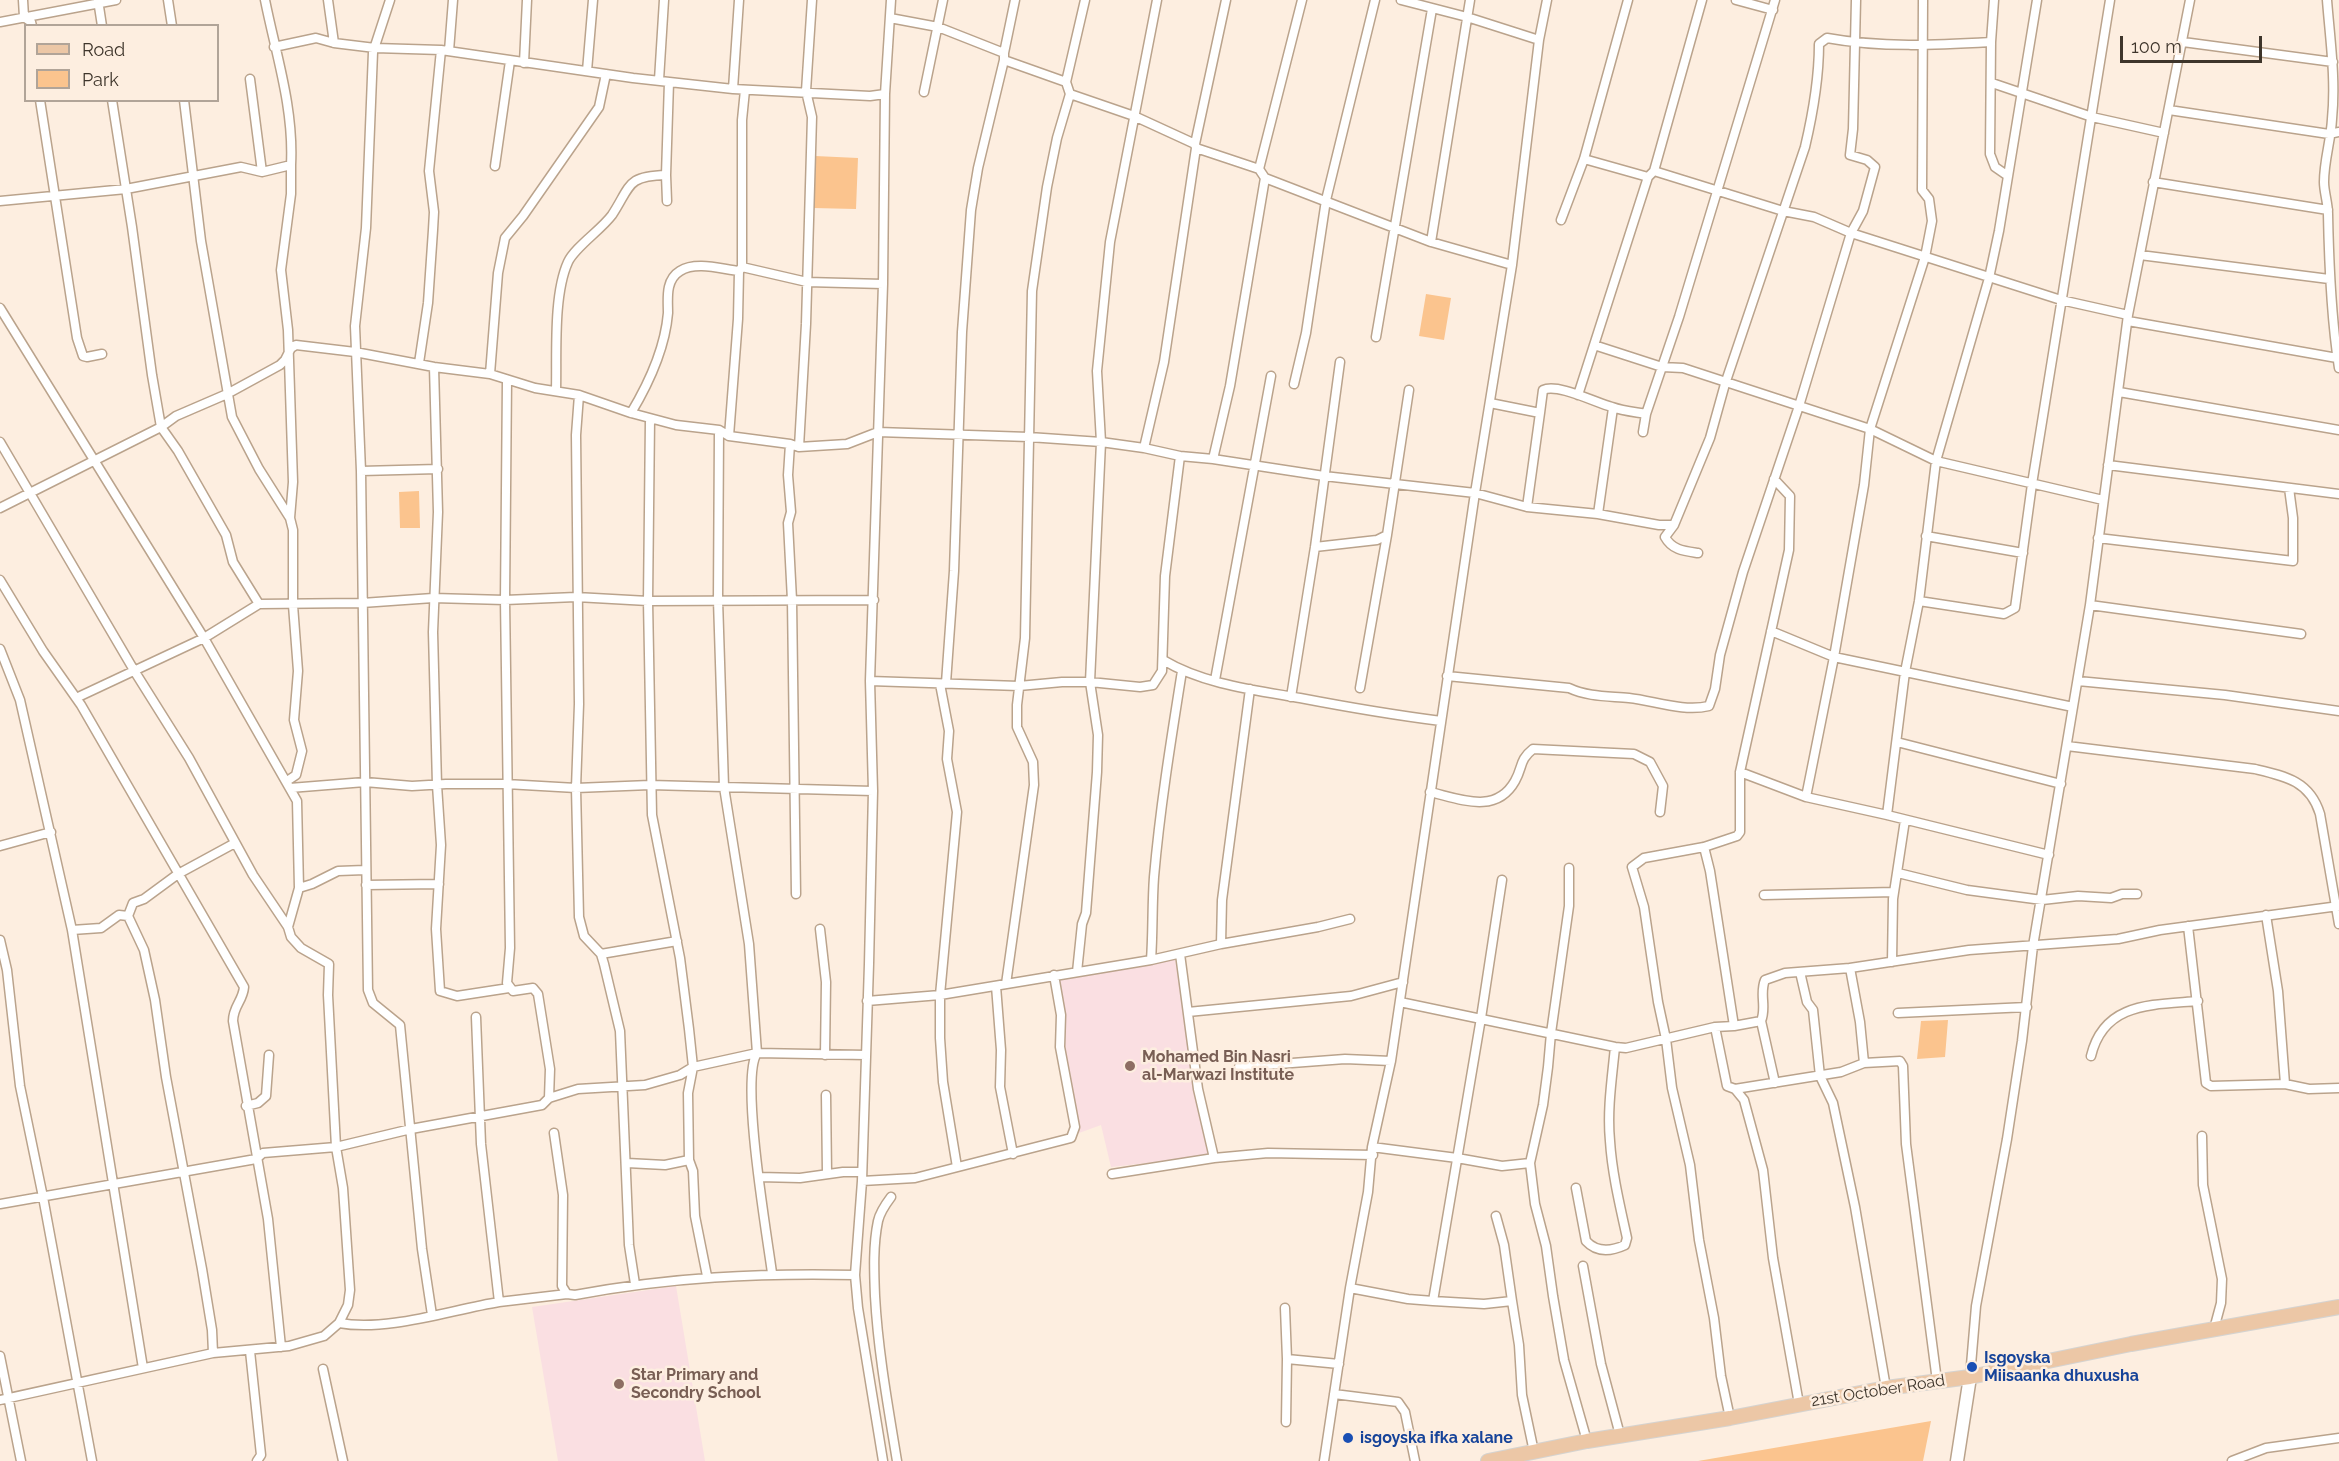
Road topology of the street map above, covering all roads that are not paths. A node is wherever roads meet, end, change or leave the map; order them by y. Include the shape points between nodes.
1 (23, 0) edge
2 (116, 0) edge
3 (168, 0) edge
4 (265, 0) edge
5 (328, 0) edge
6 (390, 0) edge
7 (453, 0) edge
8 (527, 0) edge
9 (592, 0) edge
10 (664, 0) edge
11 (740, 0) edge
12 (812, 0) edge
13 (891, 0) edge
14 (943, 0) edge
15 (1015, 0) edge
16 (1085, 0) edge
17 (1157, 0) edge
18 (1226, 0) edge
19 (1302, 0) edge
20 (1375, 0) edge
21 (1401, 0) edge
22 (1470, 0) edge
23 (1548, 0) edge
24 (1628, 0) edge
25 (1702, 0) edge
26 (1736, 0) edge
27 (1774, 0) edge
28 (1856, 0) edge
29 (1923, 0) edge
30 (1994, 0) edge
31 (2037, 0) edge
32 (2110, 0) edge
33 (2190, 0) edge
34 (2327, 0) edge
35 (98, 2) edge
36 (1432, 9) junction
37 (1773, 10) junction
38 (24, 16) junction
39 (1467, 17) junction
40 (890, 18) junction
41 (0, 22) edge
42 (32, 24) edge
43 (102, 24) edge
44 (172, 24) edge
45 (938, 27) junction
46 (1539, 40) junction
47 (1991, 42) junction
48 (2183, 42) junction
49 (334, 43) junction
50 (1855, 43) junction
51 (1921, 46) junction
52 (274, 47) junction
53 (375, 48) junction
54 (445, 50) junction
55 (1004, 57) junction
56 (510, 61) junction
57 (2332, 62) junction
58 (524, 63) junction
59 (587, 71) junction
60 (606, 74) junction
61 (250, 79) dead end
62 (659, 80) junction
63 (669, 82) junction
64 (1066, 82) junction
65 (1992, 83) junction
66 (733, 89) junction
67 (745, 90) junction
68 (806, 91) junction
69 (924, 92) dead end
70 (2022, 92) junction
71 (885, 94) junction
72 (1070, 94) junction
73 (40, 102) edge
74 (112, 102) edge
75 (184, 102) edge
76 (2169, 110) junction
77 (1134, 116) junction
78 (2092, 117) junction
79 (2339, 132) edge
80 (2164, 133) junction
81 (2329, 134) junction
82 (1196, 146) junction
83 (1584, 159) junction
84 (291, 165) junction
85 (495, 166) dead end
86 (1259, 169) junction
87 (262, 172) junction
88 (1651, 174) junction
89 (666, 175) junction
90 (194, 176) junction
91 (2008, 176) junction
92 (1265, 178) junction
93 (2152, 182) junction
94 (126, 189) junction
95 (1716, 191) junction
96 (54, 197) junction
97 (1326, 200) junction
98 (0, 201) edge
99 (667, 201) dead end
100 (2328, 210) junction
101 (1783, 211) junction
102 (1561, 220) dead end
103 (1395, 226) junction
104 (1851, 233) junction
105 (1431, 242) junction
106 (2140, 255) junction
107 (1924, 257) junction
108 (1512, 265) junction
109 (740, 269) junction
110 (1989, 278) junction
111 (2329, 279) junction
112 (807, 282) junction
113 (883, 284) junction
114 (2061, 300) junction
115 (0, 308) edge
116 (2128, 318) junction
117 (1376, 337) dead end
118 (1594, 345) junction
119 (355, 352) junction
120 (288, 353) junction
121 (102, 354) dead end
122 (2337, 358) junction
123 (1340, 362) dead end
124 (419, 363) junction
125 (434, 367) junction
126 (1662, 367) junction
127 (2339, 368) edge
128 (490, 374) junction
129 (1271, 376) dead end
130 (507, 380) junction
131 (1294, 384) dead end
132 (1725, 384) junction
133 (1409, 390) dead end
134 (556, 391) junction
135 (2119, 392) junction
136 (227, 394) junction
137 (579, 395) junction
138 (1578, 395) junction
139 (1490, 403) junction
140 (1799, 406) junction
141 (1613, 408) junction
142 (631, 413) junction
143 (1540, 413) junction
144 (1646, 414) junction
145 (650, 419) junction
146 (161, 427) junction
147 (1870, 429) junction
148 (719, 430) junction
149 (2339, 430) edge
150 (878, 432) junction
151 (1643, 432) dead end
152 (958, 434) junction
153 (729, 436) junction
154 (1029, 437) junction
155 (0, 442) edge
156 (1101, 442) junction
157 (794, 445) junction
158 (1144, 448) junction
159 (1180, 456) junction
160 (1213, 459) junction
161 (95, 460) junction
162 (1936, 461) junction
163 (1256, 465) junction
164 (2109, 465) junction
165 (438, 469) junction
166 (361, 471) junction
167 (1324, 476) junction
168 (1773, 479) junction
169 (2032, 484) junction
170 (1393, 485) junction
171 (2289, 488) junction
172 (1475, 493) junction
173 (32, 494) junction
174 (2339, 494) edge
175 (2103, 500) junction
176 (1527, 507) junction
177 (0, 508) edge
178 (1598, 514) junction
179 (290, 518) junction
180 (1674, 525) junction
181 (1387, 535) junction
182 (1926, 536) junction
183 (2098, 538) junction
184 (1315, 547) junction
185 (1698, 553) dead end
186 (2023, 553) junction
187 (0, 580) edge
188 (576, 597) junction
189 (433, 598) junction
190 (504, 600) junction
191 (718, 600) junction
192 (792, 600) junction
193 (874, 600) junction
194 (648, 601) junction
195 (1919, 601) junction
196 (362, 603) junction
197 (259, 604) junction
198 (293, 605) junction
199 (2090, 605) junction
200 (1771, 631) junction
201 (2301, 634) dead end
202 (204, 638) junction
203 (0, 649) edge
204 (1834, 657) junction
205 (1163, 660) junction
206 (135, 672) junction
207 (1182, 672) junction
208 (1905, 672) junction
209 (1447, 676) junction
210 (1215, 680) junction
211 (870, 681) junction
212 (2078, 681) junction
213 (1090, 682) junction
214 (943, 683) junction
215 (1019, 686) junction
216 (1360, 688) dead end
217 (1250, 689) junction
218 (1291, 697) junction
219 (76, 698) junction
220 (2073, 707) junction
221 (2339, 711) edge
222 (1441, 721) junction
223 (1897, 742) junction
224 (2067, 746) junction
225 (1740, 772) junction
226 (365, 782) junction
227 (506, 784) junction
228 (2061, 784) junction
229 (289, 785) junction
230 (437, 785) junction
231 (650, 785) junction
232 (724, 787) junction
233 (576, 788) junction
234 (795, 789) junction
235 (873, 791) junction
236 (1430, 792) junction
237 (1806, 797) junction
238 (1660, 812) dead end
239 (1887, 815) junction
240 (1905, 820) junction
241 (51, 832) junction
242 (235, 843) junction
243 (0, 846) edge
244 (1704, 847) junction
245 (2049, 855) junction
246 (1569, 868) dead end
247 (365, 870) junction
248 (1898, 873) junction
249 (178, 874) junction
250 (1502, 880) dead end
251 (439, 884) junction
252 (366, 885) junction
253 (299, 888) junction
254 (1894, 892) junction
255 (796, 894) dead end
256 (2137, 894) dead end
257 (1764, 895) dead end
258 (2042, 900) junction
259 (2337, 906) edge
260 (2266, 915) junction
261 (128, 916) junction
262 (1350, 920) dead end
263 (2339, 924) edge
264 (288, 927) junction
265 (2188, 927) junction
266 (820, 929) dead end
267 (72, 930) junction
268 (0, 940) edge
269 (677, 941) junction
270 (1221, 944) junction
271 (2033, 946) junction
272 (601, 954) junction
273 (1180, 954) junction
274 (1151, 960) junction
275 (1892, 962) junction
276 (1850, 968) junction
277 (1077, 972) junction
278 (1800, 972) junction
279 (1054, 975) junction
280 (1403, 982) junction
281 (1006, 984) junction
282 (996, 986) junction
283 (509, 988) junction
284 (940, 995) junction
285 (867, 1001) junction
286 (2198, 1001) junction
287 (1400, 1002) junction
288 (2027, 1007) junction
289 (1188, 1012) junction
290 (1898, 1013) dead end
291 (476, 1017) dead end
292 (1481, 1018) junction
293 (1761, 1021) junction
294 (1734, 1026) junction
295 (1714, 1027) junction
296 (1551, 1033) junction
297 (1666, 1039) junction
298 (1615, 1047) junction
299 (757, 1053) junction
300 (268, 1055) dead end
301 (825, 1055) junction
302 (866, 1055) junction
303 (2091, 1056) dead end
304 (1391, 1060) junction
305 (1864, 1063) junction
306 (693, 1067) junction
307 (1239, 1067) dead end
308 (1820, 1076) junction
309 (1775, 1083) junction
310 (2286, 1084) junction
311 (623, 1087) junction
312 (2339, 1088) edge
313 (1735, 1089) junction
314 (826, 1095) dead end
315 (549, 1098) junction
316 (246, 1106) junction
317 (480, 1117) junction
318 (411, 1129) junction
319 (554, 1133) dead end
320 (2202, 1136) dead end
321 (336, 1147) junction
322 (1373, 1151) junction
323 (1013, 1154) junction
324 (1214, 1158) junction
325 (1458, 1158) junction
326 (256, 1159) junction
327 (689, 1160) junction
328 (627, 1163) junction
329 (1530, 1163) junction
330 (957, 1167) junction
331 (184, 1171) junction
332 (827, 1173) junction
333 (1112, 1174) dead end
334 (862, 1177) junction
335 (759, 1178) junction
336 (114, 1186) junction
337 (1576, 1188) dead end
338 (43, 1197) junction
339 (891, 1197) dead end
340 (0, 1204) edge
341 (1496, 1216) dead end
342 (1583, 1266) dead end
343 (772, 1273) junction
344 (855, 1275) junction
345 (707, 1276) junction
346 (635, 1284) junction
347 (1350, 1288) junction
348 (567, 1294) junction
349 (1432, 1301) junction
350 (1512, 1301) junction
351 (499, 1302) junction
352 (2339, 1307) edge
353 (1285, 1308) dead end
354 (432, 1314) junction
355 (339, 1323) junction
356 (2214, 1329) junction
357 (280, 1347) junction
358 (250, 1351) junction
359 (213, 1353) junction
360 (0, 1356) edge
361 (1287, 1359) junction
362 (1339, 1364) junction
363 (143, 1368) junction
364 (323, 1369) dead end
365 (1970, 1377) junction
366 (1937, 1381) junction
367 (78, 1384) junction
368 (1886, 1388) junction
369 (1334, 1394) junction
370 (5, 1399) edge
371 (1799, 1404) junction
372 (1730, 1418) junction
373 (1286, 1422) dead end
374 (1620, 1435) junction
375 (2339, 1438) edge
376 (1587, 1441) junction
377 (1534, 1452) junction
378 (21, 1461) edge
379 (92, 1461) edge
380 (257, 1461) edge
381 (343, 1461) edge
382 (883, 1461) edge
383 (897, 1461) edge
384 (1324, 1461) edge
385 (1415, 1461) edge
386 (1488, 1461) edge
387 (1957, 1461) edge
388 (2232, 1461) edge

1 - 38 street
2 - 35 street
3 - 44 street
4 - 52 street
5 - 49 street
6 - 53 street
7 - 54 street
8 - 58 street
9 - 59 street
10 - 62 street
11 - 66 street
12 - 68 street
13 - 40 street
14 - 45 street
15 - 55 street
16 - 64 street
17 - 77 street
18 - 82 street
19 - 86 street
20 - 97 street
21 - 36 street
22 - 39 street
23 - 46 street
24 - 83 street
25 - 88 street
26 - 37 street
27 - 37 street
28 - 50 street
29 - 51 street
30 - 47 street
31 - 70 street
32 - 78 street
33 - 48 street
34 - 57 street
35 - 38 street
35 - 43 street
36 - 39 street
36 - 103 street
37 - 95 street
38 - 41 street
38 - 42 street
39 - 46 street
39 - 105 street
40 - 45 street
40 - 71 street
45 - 55 street
45 - 69 street
46 - 108 street
47 - 51 street
47 - 65 street
48 - 57 street
48 - 76 street
49 - 52 street via 316,38
49 - 53 street
50 - 51 street
50 - 101 street via 1827,38 1819,44 1814,111
50 - 104 street via 1850,155 1875,167 1863,210
51 - 107 street via 1922,190 1929,199 1932,221
52 - 84 street via 291,121
53 - 54 street
53 - 119 street
54 - 56 street
54 - 124 street via 429,171 434,212 428,303
55 - 64 street
55 - 152 street via 971,210
56 - 58 street
56 - 85 street
57 - 81 street
58 - 59 street
59 - 60 street
60 - 62 street
60 - 128 street via 599,108 505,238 498,273
61 - 87 street
62 - 63 street
63 - 66 street
63 - 89 street
64 - 72 street
65 - 70 street
65 - 91 street via 1990,154 1995,167
66 - 67 street
67 - 68 street
67 - 109 street
68 - 71 street
68 - 112 street via 812,117
70 - 78 street
70 - 91 street
71 - 113 street
72 - 77 street
72 - 154 street via 1047,187 1032,291
73 - 96 street
74 - 94 street
75 - 90 street
76 - 80 street
76 - 81 street
77 - 82 street
77 - 156 street via 1105,277 1098,371
78 - 80 street
78 - 114 street
79 - 81 street
80 - 93 street
81 - 100 street via 2324,185
82 - 86 street
82 - 158 street via 1164,362
83 - 88 street
83 - 102 street
84 - 87 street
84 - 120 street via 281,270
86 - 92 street
87 - 90 street via 241,167
88 - 95 street
88 - 118 street
89 - 99 street
89 - 134 street via 645,175 632,182 611,217 569,261 558,308
90 - 94 street
90 - 136 street
91 - 110 street
92 - 97 street
92 - 160 street via 1230,386
93 - 100 street
93 - 106 street
94 - 96 street
94 - 146 street
95 - 101 street
95 - 126 street
96 - 98 street
96 - 121 street via 77,338 83,356
97 - 103 street
97 - 131 street via 1306,333
100 - 111 street
101 - 104 street via 1814,217
101 - 132 street
103 - 105 street
103 - 117 street
104 - 107 street
104 - 140 street
105 - 108 street
106 - 111 street
106 - 116 street
107 - 110 street
107 - 147 street
108 - 139 street
109 - 112 street
109 - 142 street via 692,266 678,272 667,290 668,314 662,347
109 - 153 street
110 - 114 street
110 - 162 street
111 - 122 street
112 - 113 street
112 - 157 street
113 - 150 street
114 - 116 street
114 - 169 street
115 - 161 street
116 - 122 street
116 - 135 street
118 - 126 street
118 - 138 street
119 - 120 street via 296,345
119 - 124 street
119 - 166 street
120 - 136 street via 284,362
120 - 179 street via 293,482
122 - 127 street
123 - 167 street
124 - 125 street
125 - 128 street
125 - 165 street
126 - 132 street via 1683,368
126 - 144 street
128 - 130 street
129 - 163 street
130 - 134 street
130 - 190 street
132 - 140 street
132 - 180 street via 1710,438
133 - 170 street
134 - 137 street
135 - 149 street
135 - 164 street
136 - 146 street via 176,416
136 - 179 street via 236,426
137 - 142 street
137 - 188 street
138 - 141 street
138 - 143 street via 1545,389
139 - 143 street
139 - 172 street
140 - 147 street
140 - 168 street
141 - 144 street
141 - 178 street
142 - 145 street
143 - 176 street
144 - 151 street
145 - 148 street
145 - 194 street
146 - 161 street
146 - 197 street via 226,535 233,562
147 - 162 street
147 - 204 street
148 - 153 street
148 - 191 street
150 - 152 street
150 - 157 street via 847,444
150 - 193 street
152 - 154 street
152 - 214 street via 954,571
153 - 157 street
154 - 156 street
154 - 215 street via 1025,638
155 - 173 street
156 - 158 street
156 - 213 street
157 - 192 street via 788,475
158 - 159 street
159 - 160 street
159 - 205 street via 1165,576
160 - 163 street
161 - 173 street
161 - 202 street
162 - 169 street
162 - 182 street
163 - 167 street
163 - 210 street
164 - 171 street
164 - 175 street
165 - 166 street
165 - 189 street
166 - 196 street
167 - 170 street
167 - 184 street
168 - 200 street via 1790,496 1791,513 1789,550
168 - 209 street via 1743,572 1709,706 1684,707 1581,694 1569,688
169 - 175 street
169 - 186 street
170 - 172 street
170 - 181 street
171 - 174 street
171 - 183 street via 2293,561
172 - 176 street
172 - 209 street
173 - 177 street
173 - 206 street
175 - 183 street
176 - 178 street
178 - 180 street
179 - 198 street
180 - 185 street via 1665,537 1669,544
181 - 184 street via 1377,540
181 - 216 street
182 - 186 street
182 - 195 street
183 - 199 street
184 - 218 street
186 - 195 street via 2015,608 2010,612
187 - 219 street
188 - 190 street
188 - 194 street
188 - 233 street
189 - 190 street
189 - 196 street
189 - 230 street
190 - 227 street
191 - 192 street
191 - 194 street
191 - 232 street
192 - 193 street
192 - 234 street
193 - 211 street
194 - 231 street
195 - 208 street
196 - 198 street
196 - 226 street
197 - 198 street
197 - 202 street
198 - 229 street via 298,671 294,720 302,751
199 - 201 street
199 - 212 street
200 - 204 street
200 - 225 street
202 - 206 street
202 - 229 street
203 - 241 street via 20,700
204 - 208 street
204 - 237 street
205 - 207 street
205 - 213 street via 1159,679 1153,685
206 - 219 street
206 - 242 street via 189,758
207 - 210 street
207 - 274 street via 1159,830
208 - 220 street
208 - 223 street
209 - 222 street
210 - 217 street
211 - 214 street
211 - 235 street
212 - 220 street
212 - 221 street
213 - 215 street
213 - 277 street via 1098,735 1097,772 1086,913
214 - 215 street
214 - 284 street via 949,731 947,759 957,812
215 - 281 street via 1017,727 1033,762 1034,786
217 - 218 street
217 - 270 street via 1222,900
218 - 222 street
219 - 249 street
220 - 224 street
222 - 236 street
223 - 228 street
223 - 239 street
224 - 228 street
224 - 259 street via 2255,769 2301,785 2316,799
225 - 237 street
225 - 244 street via 1739,834
226 - 229 street
226 - 230 street
226 - 247 street
227 - 230 street
227 - 233 street
227 - 283 street
228 - 245 street
229 - 253 street via 297,801
230 - 251 street
231 - 232 street
231 - 233 street
231 - 269 street via 655,834
232 - 234 street
232 - 299 street via 749,944
233 - 272 street via 579,918 584,936
234 - 235 street
234 - 255 street
235 - 285 street
236 - 238 street via 1487,803 1503,796 1515,781 1523,756 1533,749 1635,754 1650,762 1663,786
236 - 280 street
237 - 239 street
239 - 240 street
240 - 245 street
240 - 248 street
241 - 243 street
241 - 267 street
242 - 249 street
242 - 264 street
244 - 294 street
244 - 297 street via 1644,858 1632,867 1644,907
245 - 258 street
246 - 296 street via 1569,906
247 - 252 street
247 - 253 street via 338,871
248 - 254 street
248 - 258 street via 1967,890
249 - 261 street via 133,903
249 - 316 street via 244,987 233,1011 233,1021
250 - 292 street
251 - 252 street
251 - 283 street via 436,929 440,991 457,996
252 - 318 street via 368,990 373,1003 400,1024
253 - 264 street
254 - 257 street
254 - 275 street
256 - 258 street
258 - 271 street
259 - 260 street
259 - 263 street
260 - 265 street
260 - 310 street
261 - 267 street via 119,915 101,928
261 - 331 street via 144,950 153,989
262 - 270 street
264 - 321 street via 301,948 329,964
265 - 271 street via 2118,939
265 - 286 street
266 - 301 street via 826,982
267 - 336 street
268 - 338 street via 20,1086
269 - 272 street
269 - 306 street
270 - 273 street
271 - 275 street via 1968,950
271 - 288 street
272 - 311 street via 620,1031
273 - 274 street
273 - 289 street
274 - 277 street
275 - 276 street
276 - 278 street
276 - 305 street
277 - 279 street
278 - 293 street via 1765,980
278 - 308 street via 1807,1002 1813,1010
279 - 281 street
279 - 323 street via 1061,1015 1060,1047 1075,1126 1071,1138
280 - 287 street
280 - 289 street via 1351,996
281 - 282 street
282 - 284 street
282 - 323 street via 1000,1087
283 - 315 street via 533,988 538,994 550,1069
284 - 285 street
284 - 330 street via 943,1082
285 - 302 street
286 - 303 street via 2162,1004 2116,1015 2098,1036
286 - 310 street via 2206,1083
287 - 292 street
287 - 304 street
288 - 290 street
288 - 365 street via 1976,1306
289 - 324 street via 1198,1089
291 - 317 street
292 - 296 street
292 - 325 street
293 - 294 street
293 - 309 street
294 - 295 street
295 - 297 street
295 - 313 street via 1725,1081
296 - 298 street
296 - 329 street via 1543,1105
297 - 298 street
297 - 372 street
298 - 337 street via 1609,1140 1627,1238 1625,1245 1602,1251 1592,1248 1586,1241
299 - 301 street
299 - 306 street
299 - 335 street via 751,1089
300 - 316 street via 266,1096
301 - 302 street
302 - 334 street
304 - 307 street via 1345,1059
304 - 322 street
305 - 308 street
305 - 366 street via 1900,1061 1903,1066 1909,1166
306 - 311 street via 680,1075
306 - 327 street via 688,1093
308 - 309 street
308 - 368 street via 1833,1103 1856,1207
309 - 313 street
310 - 312 street via 2309,1089
311 - 315 street via 578,1089
311 - 328 street
313 - 371 street via 1744,1100 1763,1170 1773,1258
314 - 332 street
315 - 317 street via 542,1105
316 - 326 street
317 - 318 street
317 - 351 street
318 - 321 street
318 - 354 street
319 - 348 street via 563,1195 562,1286
320 - 356 street via 2203,1185 2222,1279
321 - 326 street via 263,1153
321 - 355 street via 350,1290
322 - 324 street
322 - 325 street
322 - 347 street
323 - 330 street
324 - 333 street
325 - 329 street via 1502,1166
325 - 349 street
326 - 331 street
326 - 357 street via 268,1219
327 - 328 street via 664,1165
327 - 345 street
328 - 346 street via 629,1245
329 - 376 street via 1564,1360
330 - 334 street via 915,1178
331 - 336 street
331 - 359 street
332 - 334 street
332 - 335 street via 800,1178
334 - 344 street
335 - 343 street
336 - 338 street
336 - 363 street
338 - 340 street
338 - 367 street
339 - 383 street via 878,1221 874,1266 884,1383
341 - 350 street
342 - 374 street via 1601,1364
343 - 344 street
343 - 345 street
344 - 382 street
345 - 346 street
346 - 348 street
347 - 349 street
347 - 362 street
348 - 351 street
349 - 350 street
350 - 377 street via 1522,1395
351 - 354 street
352 - 356 main road, 21st October Road
353 - 361 street
354 - 355 street via 382,1324
355 - 357 street via 324,1336
356 - 365 main road, 21st October Road
357 - 358 street
358 - 359 street
358 - 380 street via 261,1455
359 - 363 street
360 - 370 street
361 - 362 street
361 - 373 street
362 - 369 street
363 - 367 street
364 - 381 street
365 - 366 main road, 21st October Road
365 - 387 main road
366 - 368 main road, 21st October Road
367 - 370 street
367 - 379 street
368 - 371 main road, 21st October Road
369 - 384 street
369 - 385 street via 1398,1402 1405,1412
370 - 378 street
371 - 372 main road, 21st October Road
372 - 374 main road, 21st October Road
374 - 376 main road, 21st October Road
375 - 388 street via 2266,1448
376 - 377 main road, 21st October Road
377 - 386 main road, 21st October Road

